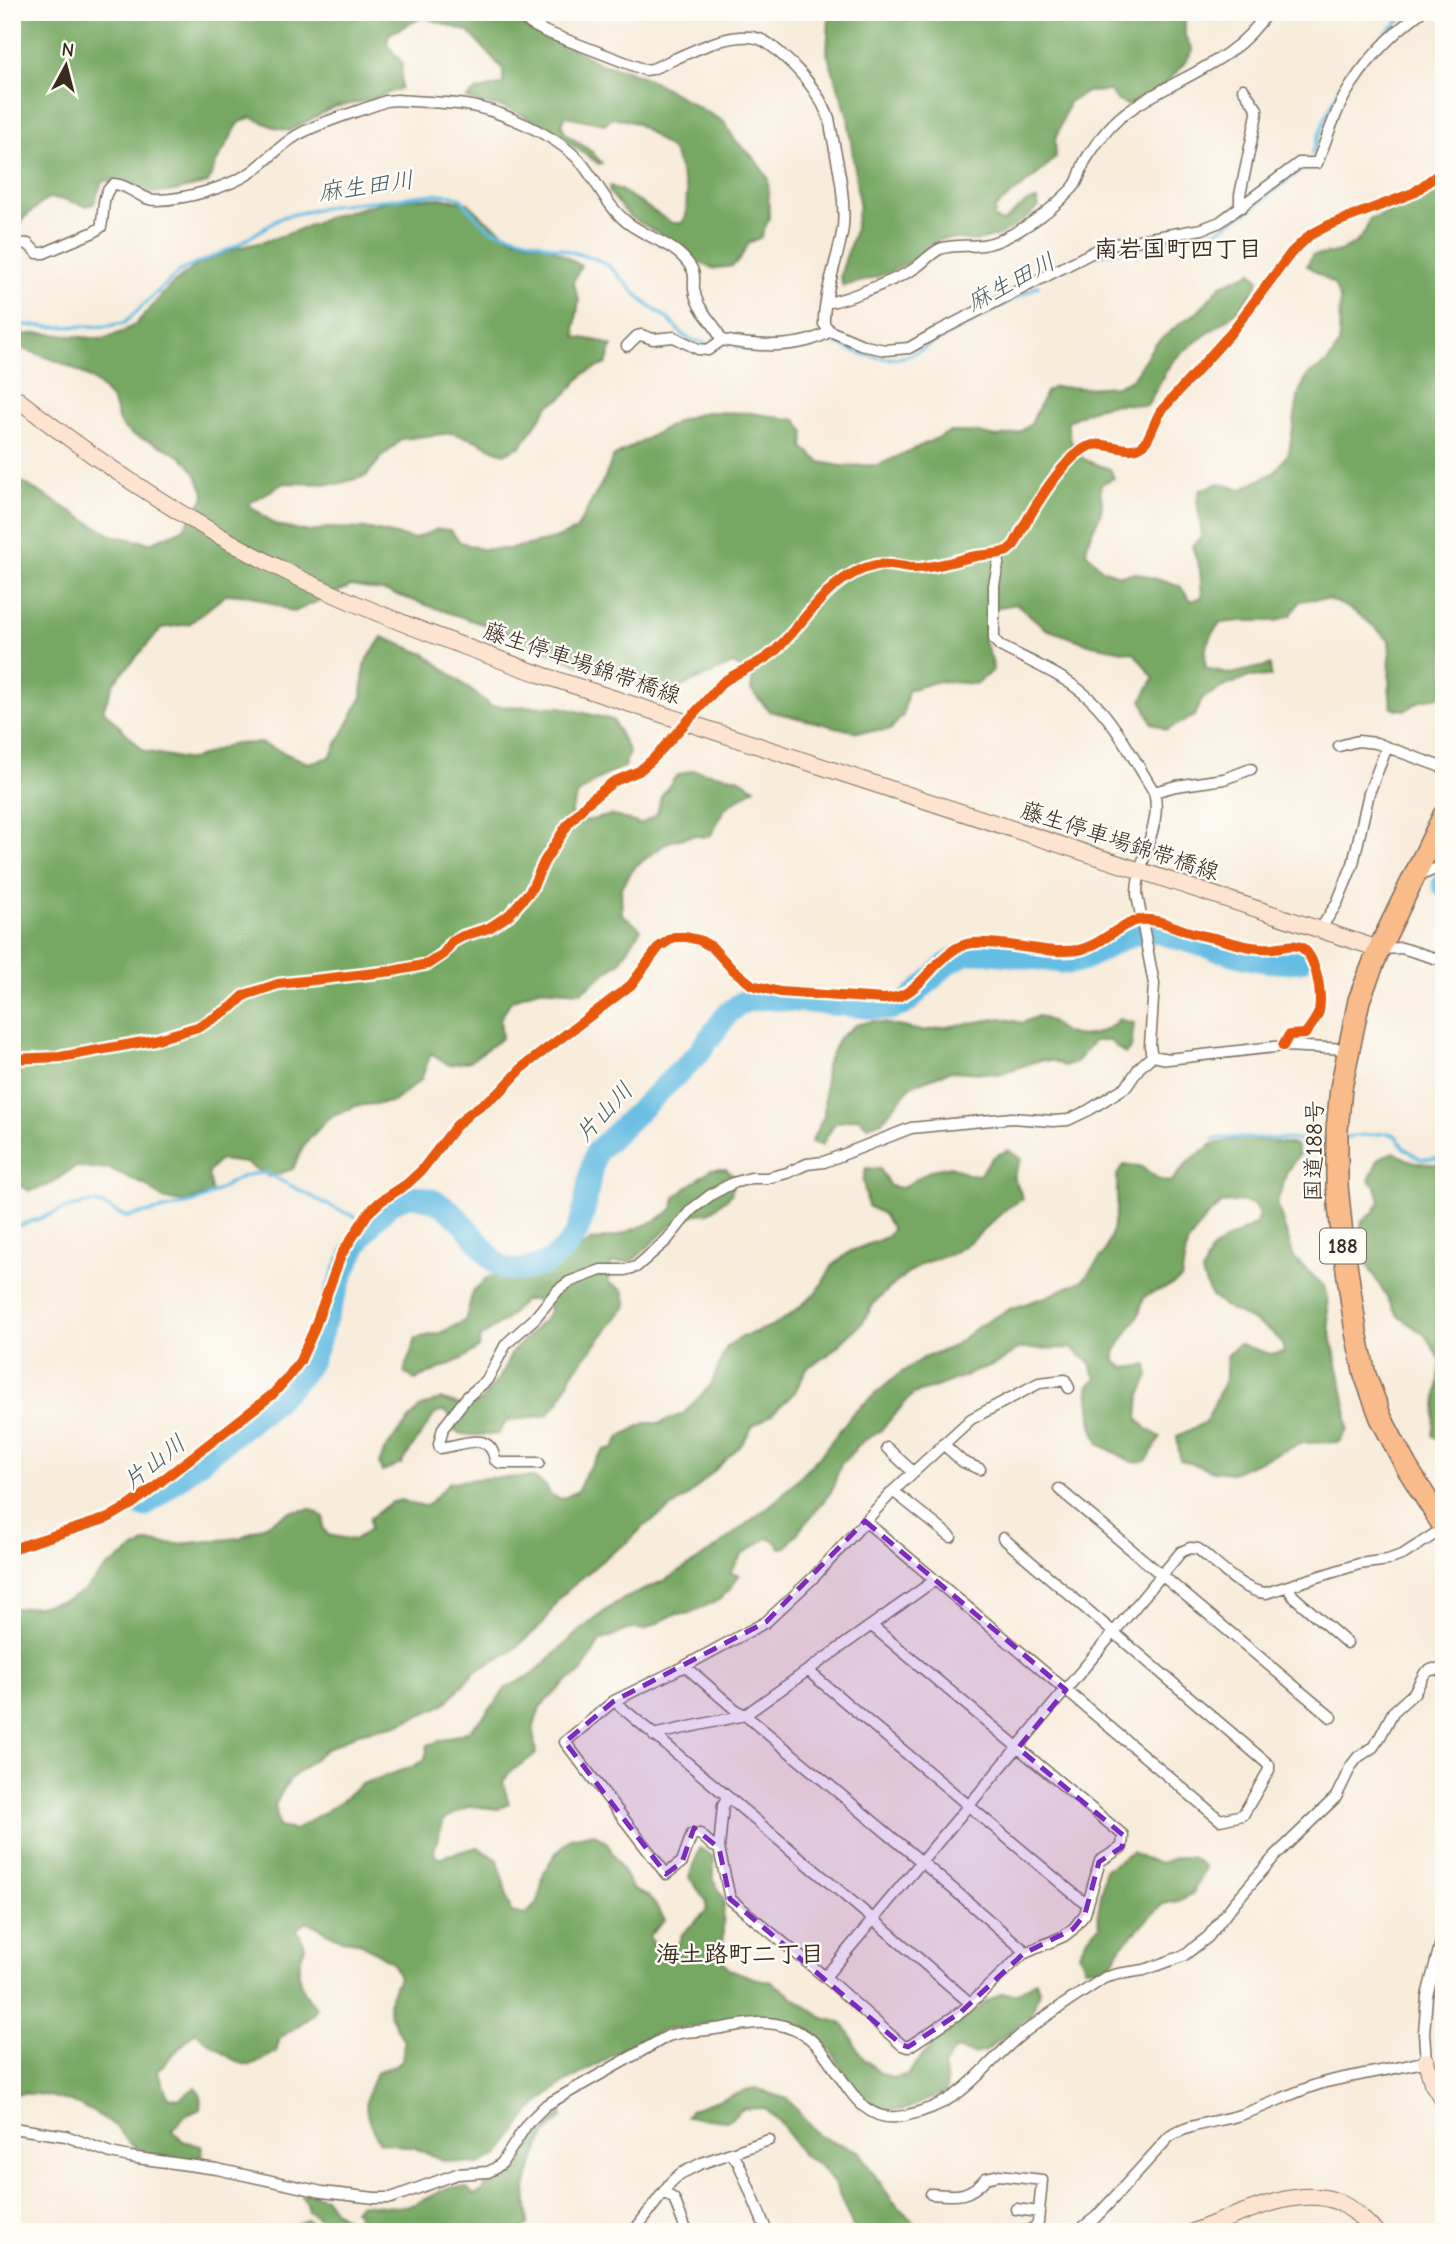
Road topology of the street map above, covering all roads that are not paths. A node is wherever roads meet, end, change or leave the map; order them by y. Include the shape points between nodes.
1 (518, 12) edge
2 (1267, 12) edge
3 (1421, 12) edge
4 (1243, 89) dead end
5 (1444, 170) edge
6 (1242, 206) junction
7 (12, 243) edge
8 (827, 302) junction
9 (830, 331) junction
10 (722, 340) junction
11 (627, 346) dead end
12 (12, 395) edge
13 (1000, 554) junction
14 (1339, 746) dead end
15 (1387, 747) junction
16 (1444, 768) edge
17 (1251, 769) dead end
18 (1154, 792) junction
19 (1444, 815) edge
20 (1444, 865) edge
21 (1139, 872) junction
22 (1416, 873) junction
23 (1144, 923) junction
24 (1320, 930) junction
25 (1379, 949) junction
26 (1444, 961) edge
27 (1283, 1046) junction
28 (1349, 1049) junction
29 (1152, 1056) junction
30 (12, 1059) edge
31 (1069, 1388) dead end
32 (943, 1444) junction
33 (887, 1448) dead end
34 (539, 1463) dead end
35 (980, 1469) dead end
36 (913, 1472) junction
37 (1059, 1489) dead end
38 (893, 1491) junction
39 (865, 1521) junction
40 (1444, 1527) edge
41 (951, 1537) dead end
42 (1003, 1538) dead end
43 (12, 1549) edge
44 (1163, 1575) junction
45 (935, 1580) junction
46 (1289, 1587) junction
47 (872, 1626) junction
48 (1114, 1634) junction
49 (1347, 1643) dead end
50 (685, 1666) junction
51 (810, 1670) junction
52 (1444, 1671) edge
53 (1066, 1690) junction
54 (614, 1701) junction
55 (745, 1715) junction
56 (1331, 1717) dead end
57 (654, 1737) junction
58 (1018, 1748) junction
59 (727, 1798) junction
60 (971, 1806) junction
61 (719, 1848) junction
62 (923, 1863) junction
63 (1088, 1902) junction
64 (874, 1920) junction
65 (1444, 1930) edge
66 (1026, 1952) junction
67 (825, 1977) junction
68 (970, 2003) junction
69 (1426, 2061) junction
70 (1444, 2102) edge
71 (12, 2128) edge
72 (769, 2140) dead end
73 (732, 2154) junction
74 (664, 2192) junction
75 (931, 2194) dead end
76 (1016, 2209) dead end
77 (1039, 2212) junction
78 (1035, 2230) edge
79 (637, 2232) edge
80 (687, 2232) edge
81 (767, 2232) edge
82 (1077, 2232) edge
83 (1193, 2232) edge
84 (1376, 2232) edge

1 - 8 street via 546,32 645,70 747,36 780,53 803,75 824,106 836,154 844,200 843,227
2 - 8 street via 1249,37 1220,60 1123,116 1083,164 1075,185 1027,225 995,243 937,250 898,277
3 - 6 street via 1378,50 1357,76 1317,163 1298,163
4 - 6 street via 1257,114 1240,195
5 - 13 street via 1413,193 1310,235 1161,411 1147,441 1135,449 1098,443 1080,452 1040,498 1014,545
6 - 9 street via 1202,229 1105,246 909,348 865,346
7 - 10 street via 28,244 44,253 94,233 101,227 107,188 114,184 151,200 210,190 250,173 298,135 386,101 465,105 536,130 572,153 623,218 685,260 693,270 694,291 704,315
8 - 9 street via 824,324
9 - 10 street via 807,341 763,346
10 - 11 street via 708,350 674,337 641,335
12 - 21 main road, 藤生停車場錦帯橋線 via 104,465 169,506 299,578 419,630
13 - 18 street via 993,585 994,639 1090,698
13 - 30 street, bridge via 915,568 878,565 841,579 775,651 716,689 652,760 587,803 568,824 531,890 509,915 452,942 428,964 278,984 245,995 201,1026 154,1040 60,1058
14 - 15 street via 1358,741
15 - 16 street
15 - 24 street via 1369,793 1353,864
17 - 18 street via 1224,779
18 - 21 street via 1158,805
19 - 22 highway, 国道188号 / 188
20 - 22 street
21 - 23 street via 1137,895
21 - 24 main road, 藤生停車場錦帯橋線
22 - 25 highway, 国道188号 / 188
23 - 27 street via 1160,922 1255,948 1299,946 1315,967 1319,1011 1305,1034 1289,1035
23 - 29 street via 1154,984
23 - 43 street via 1134,921 1078,950 971,943 953,950 900,996 884,999 763,989 731,968 712,947 674,937 659,947 631,985 524,1066 501,1091 456,1126 421,1171 368,1213 341,1255 300,1361 273,1394 132,1504 108,1518
24 - 25 main road, 藤生停車場錦帯橋線
25 - 26 street via 1402,948
25 - 28 highway, 国道188号 / 188 via 1359,1000
27 - 28 street
27 - 29 street via 1168,1059
28 - 40 highway, 国道188号 / 188 via 1337,1130 1338,1185 1358,1343 1381,1418
29 - 34 street via 1127,1086 1068,1119 1012,1118 911,1128 824,1162 733,1182 691,1210 636,1268 601,1270 569,1282 506,1344 487,1380 467,1397 440,1435 440,1448 482,1442 494,1451 499,1463
31 - 32 street via 1065,1380 1040,1383 971,1419
32 - 35 street via 963,1462
32 - 36 street
33 - 36 street
36 - 38 street
37 - 44 street
38 - 39 street
38 - 41 street
39 - 45 street
39 - 50 street via 766,1622
40 - 46 street via 1388,1560 1359,1564
42 - 48 street
44 - 46 street via 1181,1552 1190,1548 1198,1549 1257,1592
44 - 48 street
44 - 56 street
45 - 47 street
45 - 53 street
46 - 49 street via 1293,1596
47 - 51 street
47 - 58 street
48 - 53 street
48 - 53 street via 1269,1765 1243,1815 1220,1820
50 - 54 street
50 - 55 street
51 - 55 street
51 - 60 street
52 - 71 street via 1425,1673 1414,1693 1393,1712 1373,1747 1351,1766 1336,1797 1275,1856 1197,1947 1144,1970 1104,1979 1016,2039 952,2099 905,2116 872,2113 810,2040 789,2028 763,2022 668,2036 546,2105 494,2169 457,2174 391,2198 322,2192 217,2169 130,2157 66,2136
53 - 58 street
54 - 57 street
54 - 61 street via 565,1742 666,1874 682,1861 692,1834 700,1834
55 - 57 street
55 - 62 street
57 - 59 street
58 - 60 street
58 - 63 street via 1123,1835 1122,1847 1100,1861
59 - 61 street
59 - 64 street
60 - 62 street
60 - 63 street
61 - 67 street via 730,1899
62 - 64 street
62 - 66 street
63 - 66 street via 1073,1929
64 - 67 street
64 - 68 street
65 - 69 street via 1427,1996
66 - 68 street
67 - 68 street via 908,2047
69 - 70 main road
69 - 82 street via 1326,2082 1243,2114 1178,2130
72 - 73 street
73 - 74 street via 680,2174
73 - 81 street
74 - 79 street
74 - 80 street via 674,2199
75 - 77 street via 963,2194 999,2175 1042,2180
76 - 77 street
77 - 78 street
83 - 84 main road via 1305,2195 1338,2202

